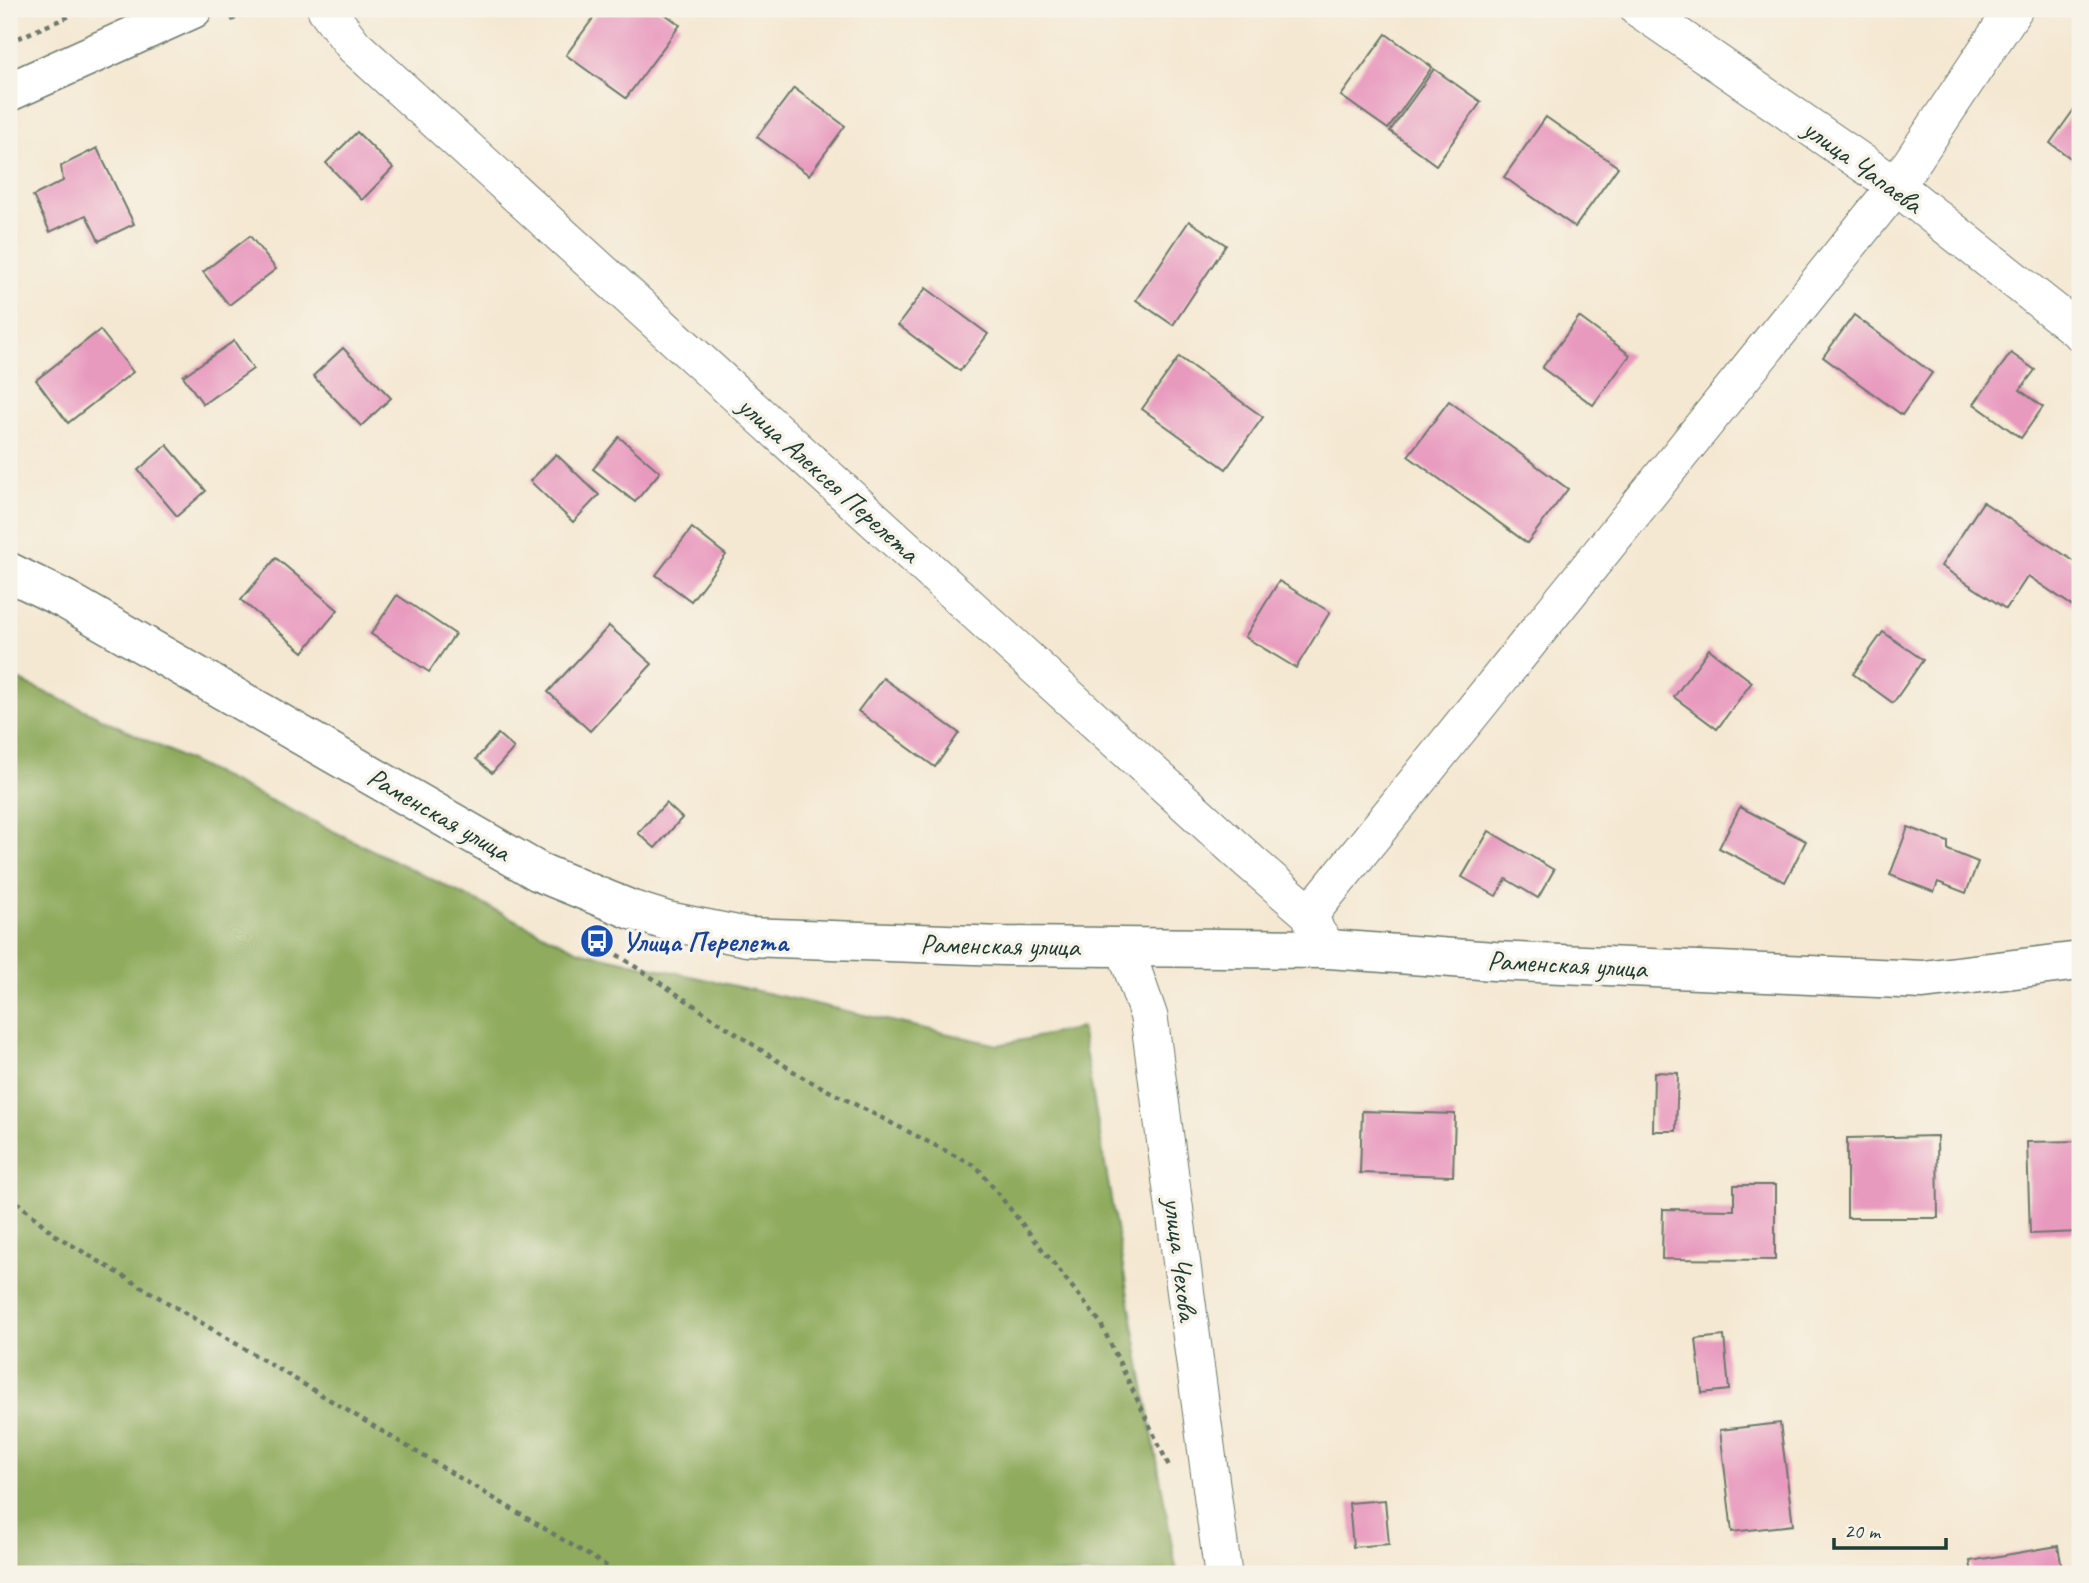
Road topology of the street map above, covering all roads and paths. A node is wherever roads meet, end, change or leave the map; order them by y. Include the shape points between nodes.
1 (86, 9) edge
2 (193, 9) edge
3 (326, 9) edge
4 (1639, 9) edge
5 (2014, 9) edge
6 (9, 42) edge
7 (9, 92) edge
8 (1896, 187) junction
9 (2080, 332) edge
10 (9, 572) edge
11 (1310, 914) junction
12 (597, 941) dead end
13 (1125, 948) junction
14 (1329, 949) junction
15 (2080, 961) edge
16 (9, 1195) edge
17 (1173, 1473) dead end
18 (620, 1574) edge
19 (1223, 1574) edge

1 - 6 path
2 - 7 main road
3 - 11 street, улица Алексея Перелета via 354,46
4 - 8 street, улица Чапаева
5 - 8 street
8 - 9 street, улица Чапаева
8 - 11 street
10 - 13 main road, Раменская улица via 78,607 539,872 667,921 747,937
11 - 14 street, улица Алексея Перелета
12 - 17 path via 802,1077 977,1167 1100,1322
13 - 14 main road, Раменская улица
13 - 19 street, улица Чехова via 1149,1017
14 - 15 main road, Раменская улица via 1923,980
16 - 18 path via 55,1235

